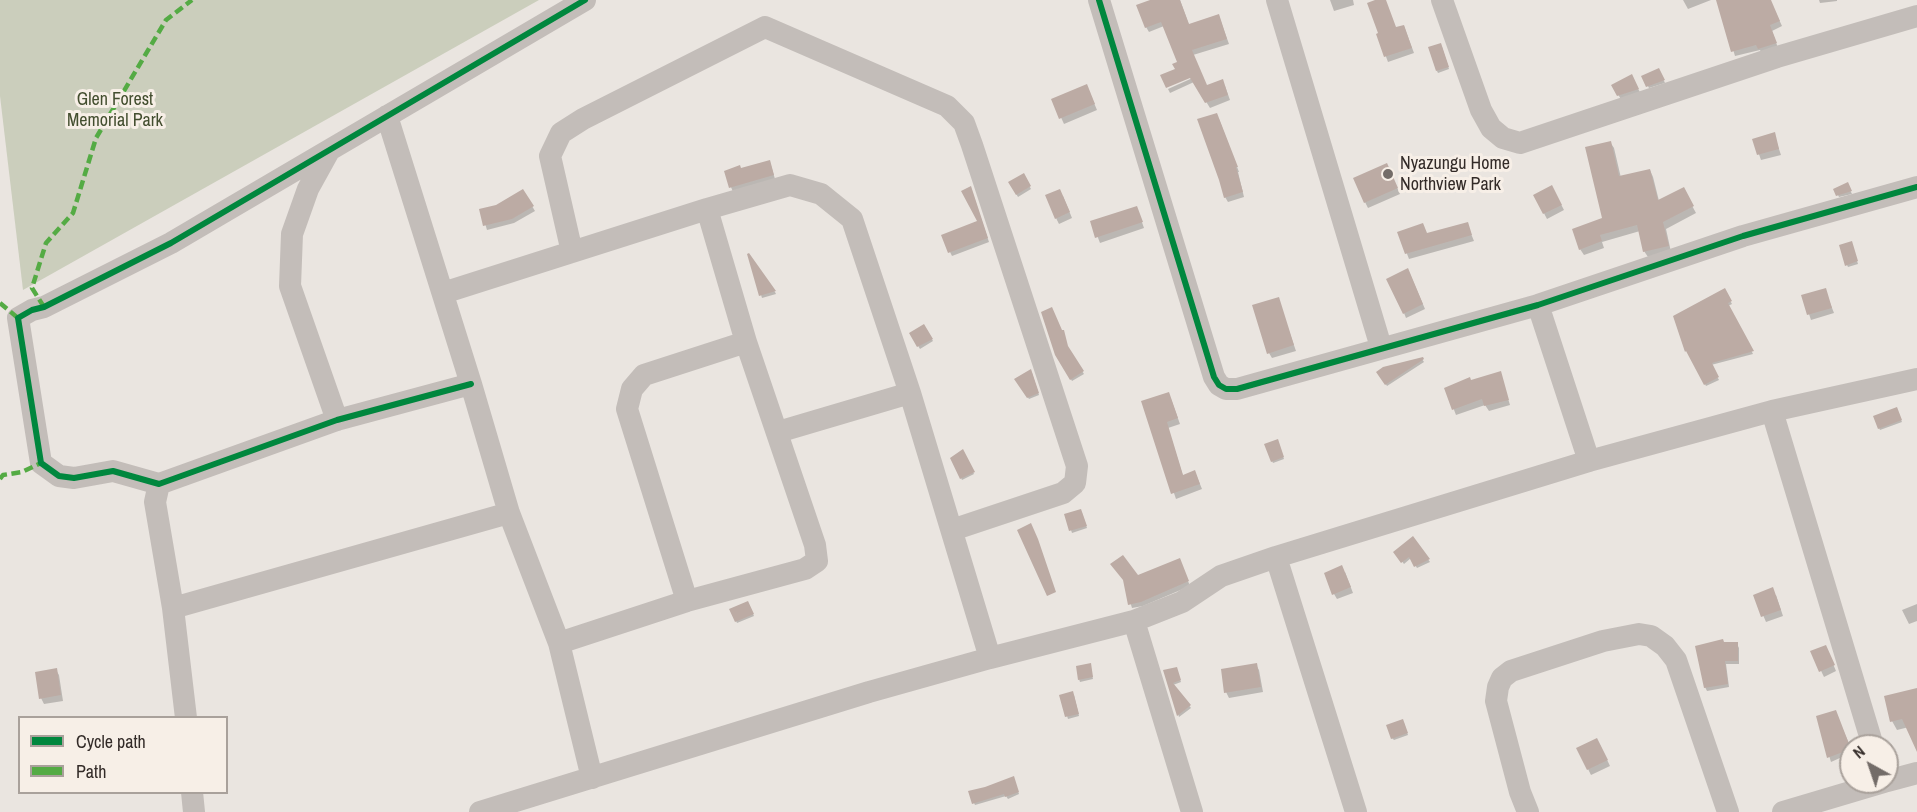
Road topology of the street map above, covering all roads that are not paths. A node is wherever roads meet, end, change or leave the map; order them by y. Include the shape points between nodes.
1 (585, 0) edge
2 (1099, 0) edge
3 (1277, 0) edge
4 (1442, 0) edge
5 (1917, 16) edge
6 (387, 116) junction
7 (330, 149) junction
8 (1917, 187) edge
9 (707, 209) junction
10 (572, 252) junction
11 (443, 293) junction
12 (1538, 305) junction
13 (746, 342) junction
14 (1381, 347) junction
15 (1917, 379) edge
16 (471, 384) junction
17 (910, 393) junction
18 (1772, 411) junction
19 (337, 420) junction
20 (778, 432) junction
21 (1589, 461) junction
22 (159, 484) junction
23 (509, 513) junction
24 (952, 530) junction
25 (1276, 557) junction
26 (687, 601) junction
27 (173, 608) junction
28 (1134, 621) junction
29 (559, 643) junction
30 (990, 658) junction
31 (186, 716) edge
32 (1869, 734) edge
33 (1917, 773) edge
34 (592, 778) junction
35 (1899, 778) edge
36 (192, 794) edge
37 (1845, 794) edge
38 (194, 812) edge
39 (480, 812) edge
40 (1192, 812) edge
41 (1356, 812) edge
42 (1528, 812) edge
43 (1728, 812) edge
44 (1783, 812) edge

1 - 6 street
2 - 14 street via 1219,385 1237,389
3 - 14 street
4 - 5 street via 1480,110 1503,138 1520,143 1777,57
6 - 7 street
6 - 11 street
7 - 19 street via 308,189 292,234 290,286
7 - 22 street via 171,243 18,318 41,462 59,476 74,478 113,471
8 - 12 street via 1743,236
9 - 10 street
9 - 13 street
9 - 17 street via 790,185 820,194 852,219
10 - 11 street
10 - 24 street via 550,156 561,134 583,119 765,27 947,106 964,123 972,144 1077,466 1075,483 1063,493
11 - 16 street
12 - 14 street
12 - 21 street
13 - 20 street
13 - 26 street via 644,375 632,390 627,409
15 - 18 street
16 - 19 street
16 - 23 street
17 - 20 street
17 - 24 street
18 - 21 street
18 - 32 street
19 - 22 street
20 - 26 street via 817,561 805,568
21 - 25 street
22 - 27 street via 155,502
23 - 27 street
23 - 29 street
24 - 30 street
25 - 28 street via 1221,576 1182,602
25 - 41 street
26 - 29 street
27 - 31 street
28 - 30 street
28 - 40 street
29 - 34 street
30 - 34 street
33 - 35 street
34 - 39 street
36 - 38 street
37 - 44 street
42 - 43 street via 1496,701 1502,678 1511,671 1603,641 1639,634 1651,636 1676,660

